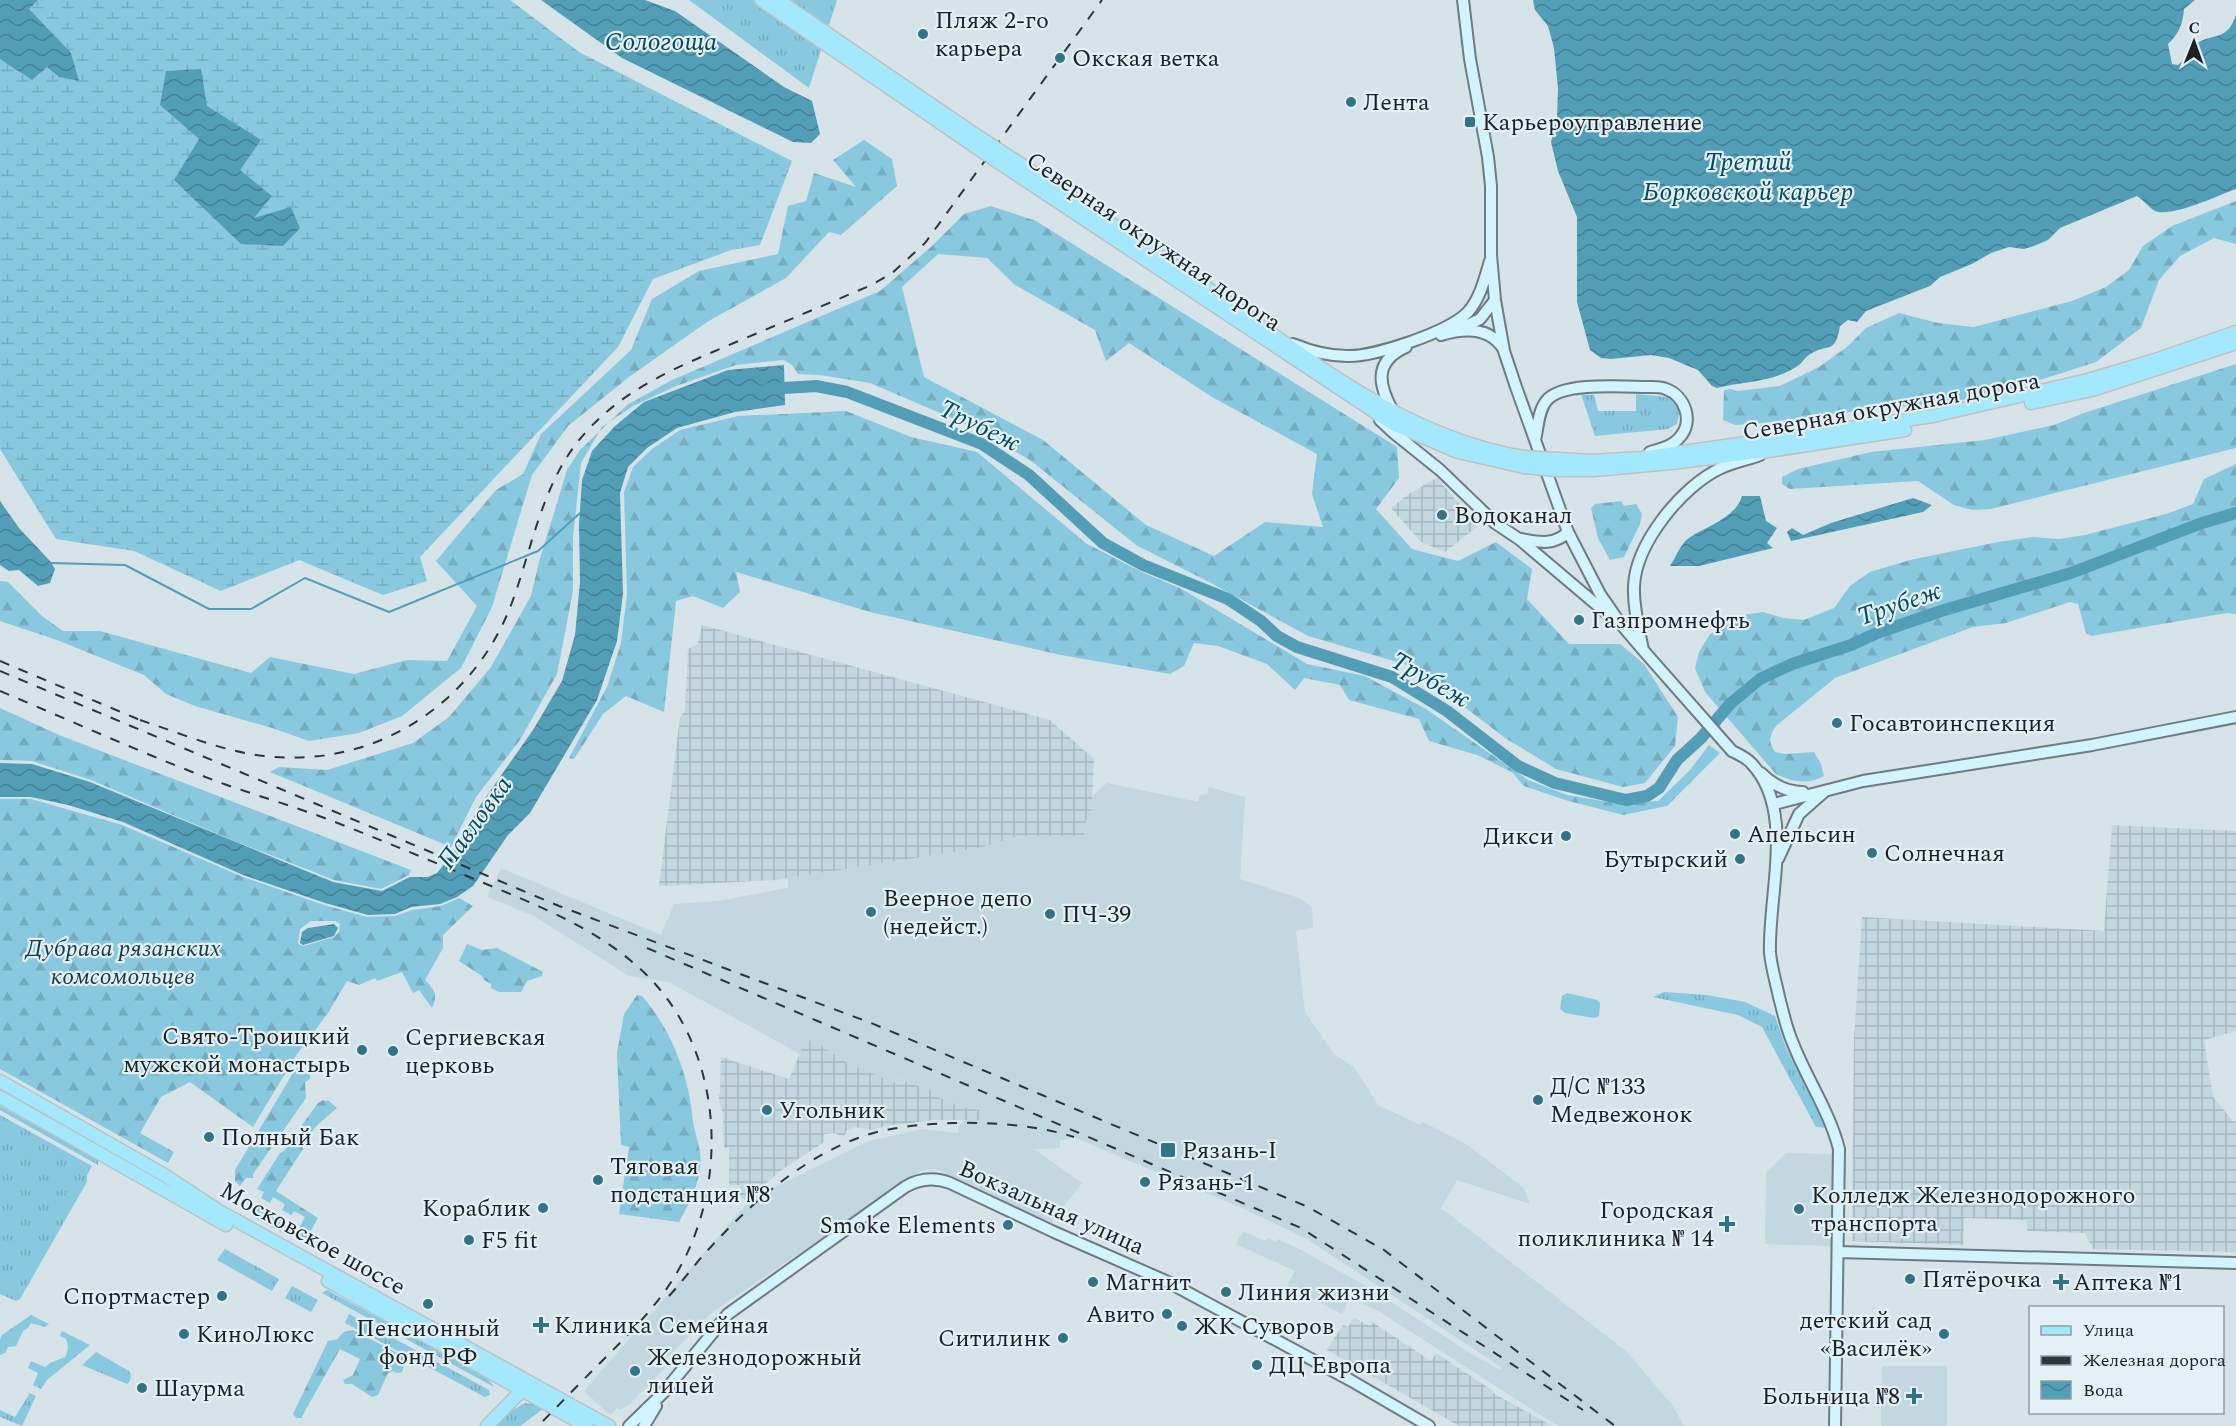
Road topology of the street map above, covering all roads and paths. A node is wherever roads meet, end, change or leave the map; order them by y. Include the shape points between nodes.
1 (761, 0) edge
2 (778, 0) edge
3 (1463, 0) edge
4 (967, 135) junction
5 (992, 152) junction
6 (1491, 255) junction
7 (1495, 300) junction
8 (1452, 332) junction
9 (2236, 332) edge
10 (1282, 340) junction
11 (2236, 343) edge
12 (1504, 351) junction
13 (1372, 411) junction
14 (1395, 413) junction
15 (1535, 441) junction
16 (1775, 450) junction
17 (1624, 459) junction
18 (1524, 462) junction
19 (1593, 465) junction
20 (1568, 532) junction
21 (1519, 539) junction
22 (1620, 623) junction
23 (1643, 650) junction
24 (2236, 717) edge
25 (1751, 762) junction
26 (1828, 789) junction
27 (1815, 792) junction
28 (1774, 804) junction
29 (1774, 871) junction
30 (0, 1081) edge
31 (0, 1097) edge
32 (217, 1215) junction
33 (1838, 1252) junction
34 (2236, 1263) edge
35 (526, 1386) junction
36 (664, 1392) junction
37 (487, 1426) edge
38 (586, 1426) edge
39 (609, 1426) edge
40 (629, 1426) edge
41 (644, 1426) edge
42 (1429, 1426) edge
43 (1835, 1426) edge

1 - 4 main road, Северная окружная дорога
2 - 4 main road, Северная окружная дорога
3 - 6 main road via 1488,157
4 - 5 main road, Северная окружная дорога, bridge
5 - 10 main road, Северная окружная дорога via 1202,284
5 - 13 main road, Северная окружная дорога
6 - 7 main road
6 - 10 main road via 1483,284 1469,311 1440,331 1350,357 1313,352
7 - 8 main road via 1480,319
7 - 12 main road
8 - 12 main road via 1478,330 1500,342
8 - 14 main road via 1395,352 1384,366 1383,391
9 - 17 main road via 2088,380 1933,416
10 - 14 main road, Северная окружная дорога
11 - 16 main road, Северная окружная дорога via 2092,390 1919,427
12 - 15 main road
13 - 18 main road, Северная окружная дорога via 1415,435 1458,452
13 - 21 main road via 1495,523
14 - 18 main road, Северная окружная дорога via 1455,440
15 - 17 main road via 1547,400 1564,390 1652,387 1677,395 1687,415 1681,436 1665,448
15 - 20 main road
16 - 19 main road, Северная окружная дорога via 1661,465
16 - 23 main road via 1707,476 1660,522 1642,554 1634,585
17 - 19 main road
18 - 19 main road, Северная окружная дорога, bridge
20 - 21 main road via 1551,542
20 - 22 main road
21 - 22 main road
22 - 23 main road
23 - 25 main road via 1732,751
24 - 26 main road via 2092,746
25 - 27 main road via 1783,789
25 - 28 main road
26 - 27 main road
26 - 29 main road via 1799,814
27 - 28 main road
28 - 29 main road
29 - 33 main road via 1772,969 1792,1042 1825,1108 1839,1149
30 - 32 main road, Московское шоссе via 166,1176
31 - 32 main road, Московское шоссе
32 - 35 main road, Московское шоссе
33 - 34 main road
33 - 43 main road
35 - 37 main road
35 - 38 main road, Московское шоссе
35 - 39 main road, Московское шоссе
36 - 40 main road, Вокзальная улица
36 - 41 main road, Вокзальная улица
36 - 42 main road, Вокзальная улица via 720,1321 741,1304 905,1187 919,1180 935,1179 1168,1282

